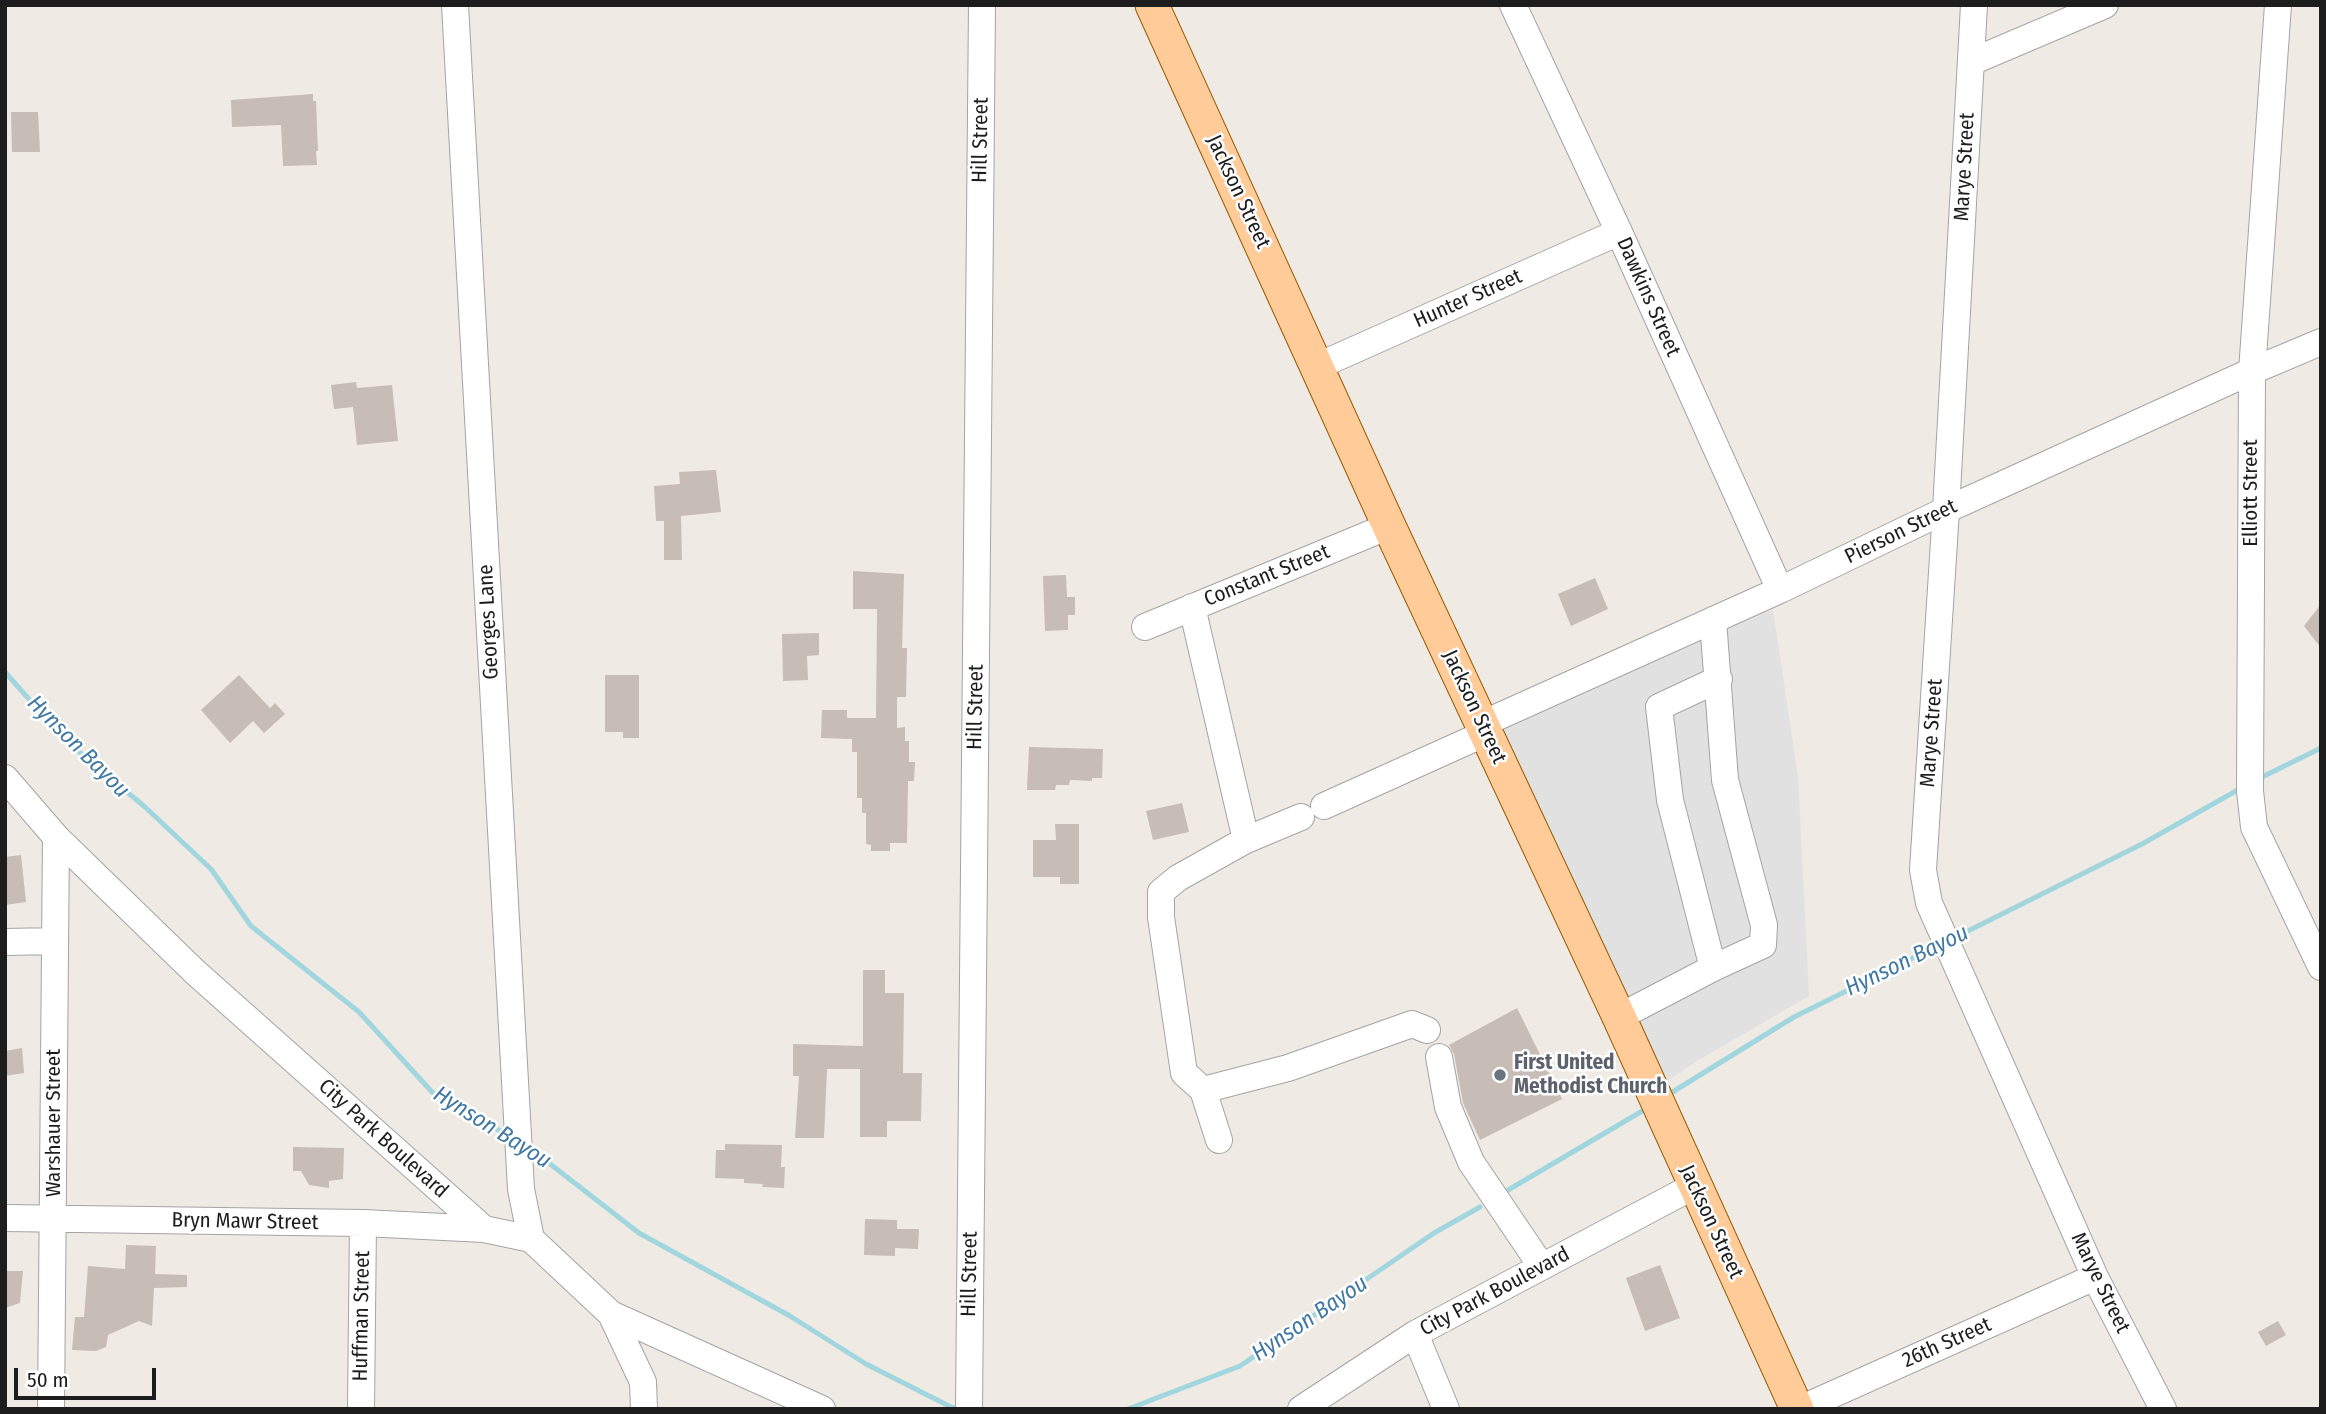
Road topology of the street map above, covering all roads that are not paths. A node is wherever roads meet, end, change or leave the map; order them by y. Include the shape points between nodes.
1 (455, 5) edge
2 (982, 5) edge
3 (1152, 5) edge
4 (1513, 5) edge
5 (1974, 5) edge
6 (2105, 5) edge
7 (2278, 5) edge
8 (1970, 62) junction
9 (1619, 232) junction
10 (2321, 342) edge
11 (1318, 366) junction
12 (2252, 370) junction
13 (1946, 510) junction
14 (1389, 526) junction
15 (1780, 590) junction
16 (1192, 607) junction
17 (1713, 620) junction
18 (1145, 626) dead end
19 (1719, 679) junction
20 (1484, 728) junction
21 (5, 778) edge
22 (56, 837) junction
23 (1246, 840) junction
24 (55, 941) junction
25 (5, 942) edge
26 (2321, 967) edge
27 (1713, 968) junction
28 (1619, 1017) junction
29 (1427, 1030) dead end
30 (1438, 1057) dead end
31 (1203, 1090) junction
32 (1219, 1139) dead end
33 (1694, 1186) junction
34 (5, 1218) edge
35 (53, 1219) junction
36 (363, 1223) junction
37 (484, 1228) junction
38 (531, 1238) junction
39 (1542, 1266) junction
40 (2095, 1277) junction
41 (611, 1314) junction
42 (1415, 1334) junction
43 (51, 1409) edge
44 (361, 1409) edge
45 (644, 1409) edge
46 (822, 1409) edge
47 (969, 1409) edge
48 (1301, 1409) edge
49 (1447, 1409) edge
50 (1798, 1409) edge
51 (2163, 1409) edge

1 - 38 street, Georges Lane via 521,1189
2 - 47 street, Hill Street
3 - 11 main road, Jackson Street
4 - 9 street, Dawkins Street
5 - 8 street, Marye Street
6 - 8 street
7 - 12 street, Elliott Street
8 - 13 street, Marye Street
9 - 11 street, Hunter Street
9 - 15 street, Dawkins Street
10 - 12 street, Pierson Street
11 - 14 main road, Jackson Street
12 - 13 street, Pierson Street
12 - 26 street, Elliott Street via 2250,792 2254,827
13 - 15 street, Pierson Street
13 - 40 street, Marye Street via 1923,870 1928,902
14 - 16 street, Constant Street
14 - 20 main road, Jackson Street
15 - 17 street, Pierson Street
16 - 18 street, Constant Street
16 - 23 street
17 - 19 street
17 - 20 street, Pierson Street
19 - 27 street via 1725,780 1764,925 1763,945
19 - 27 street via 1659,708 1670,800
20 - 23 street, Pierson Street
20 - 28 main road, Jackson Street
21 - 22 street, City Park Boulevard
22 - 24 street, Warshauer Street
22 - 37 street, City Park Boulevard via 195,972
23 - 31 street, Pierson Street via 1161,892 1184,1073
24 - 25 street
24 - 35 street, Warshauer Street
27 - 28 street
28 - 33 main road, Jackson Street
29 - 31 street via 1412,1024 1288,1068
30 - 39 street via 1448,1107 1471,1162
31 - 32 street
33 - 39 street, City Park Boulevard
33 - 50 main road, Jackson Street
34 - 35 street, Bryn Mawr Street
35 - 36 street, Bryn Mawr Street
35 - 43 street, Warshauer Street
36 - 37 street, Bryn Mawr Street
36 - 44 street, Huffman Street
37 - 38 street, City Park Boulevard
38 - 41 street
39 - 42 street, City Park Boulevard
40 - 50 street, 26th Street
40 - 51 street, Marye Street
41 - 45 street via 643,1382
41 - 46 street
42 - 48 street, City Park Boulevard
42 - 49 street

